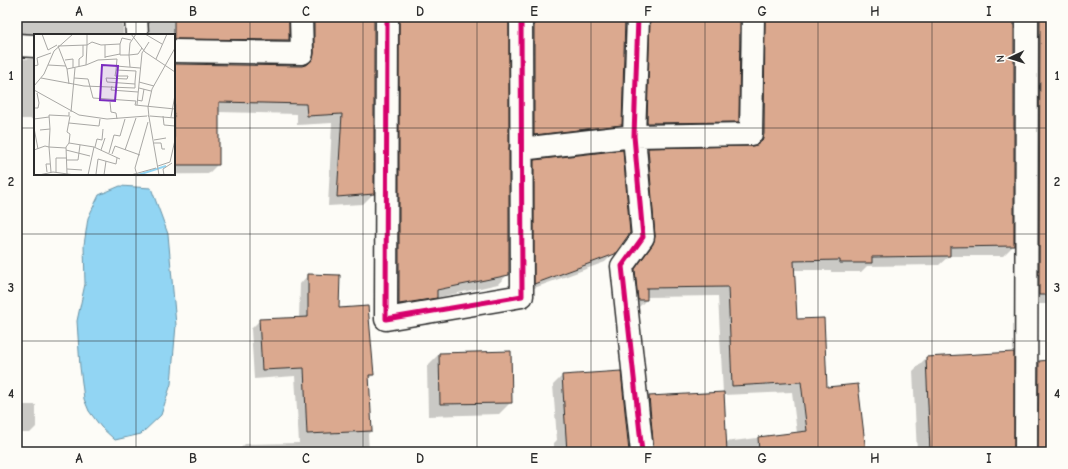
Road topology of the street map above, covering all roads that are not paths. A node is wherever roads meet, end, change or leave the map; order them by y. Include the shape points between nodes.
1 (136, 17) edge
2 (301, 17) edge
3 (387, 17) edge
4 (521, 17) edge
5 (638, 17) edge
6 (753, 17) edge
7 (1027, 17) edge
8 (137, 34) edge
9 (17, 46) edge
10 (34, 46) edge
11 (175, 51) edge
12 (634, 136) junction
13 (521, 149) junction
14 (642, 452) edge
15 (1026, 452) edge

1 - 8 street
2 - 11 street via 302,53
3 - 13 street via 386,319 522,296
4 - 13 street
5 - 12 street
6 - 12 street via 751,134
7 - 15 street
9 - 10 street
12 - 13 street
12 - 14 street via 643,237 622,266

